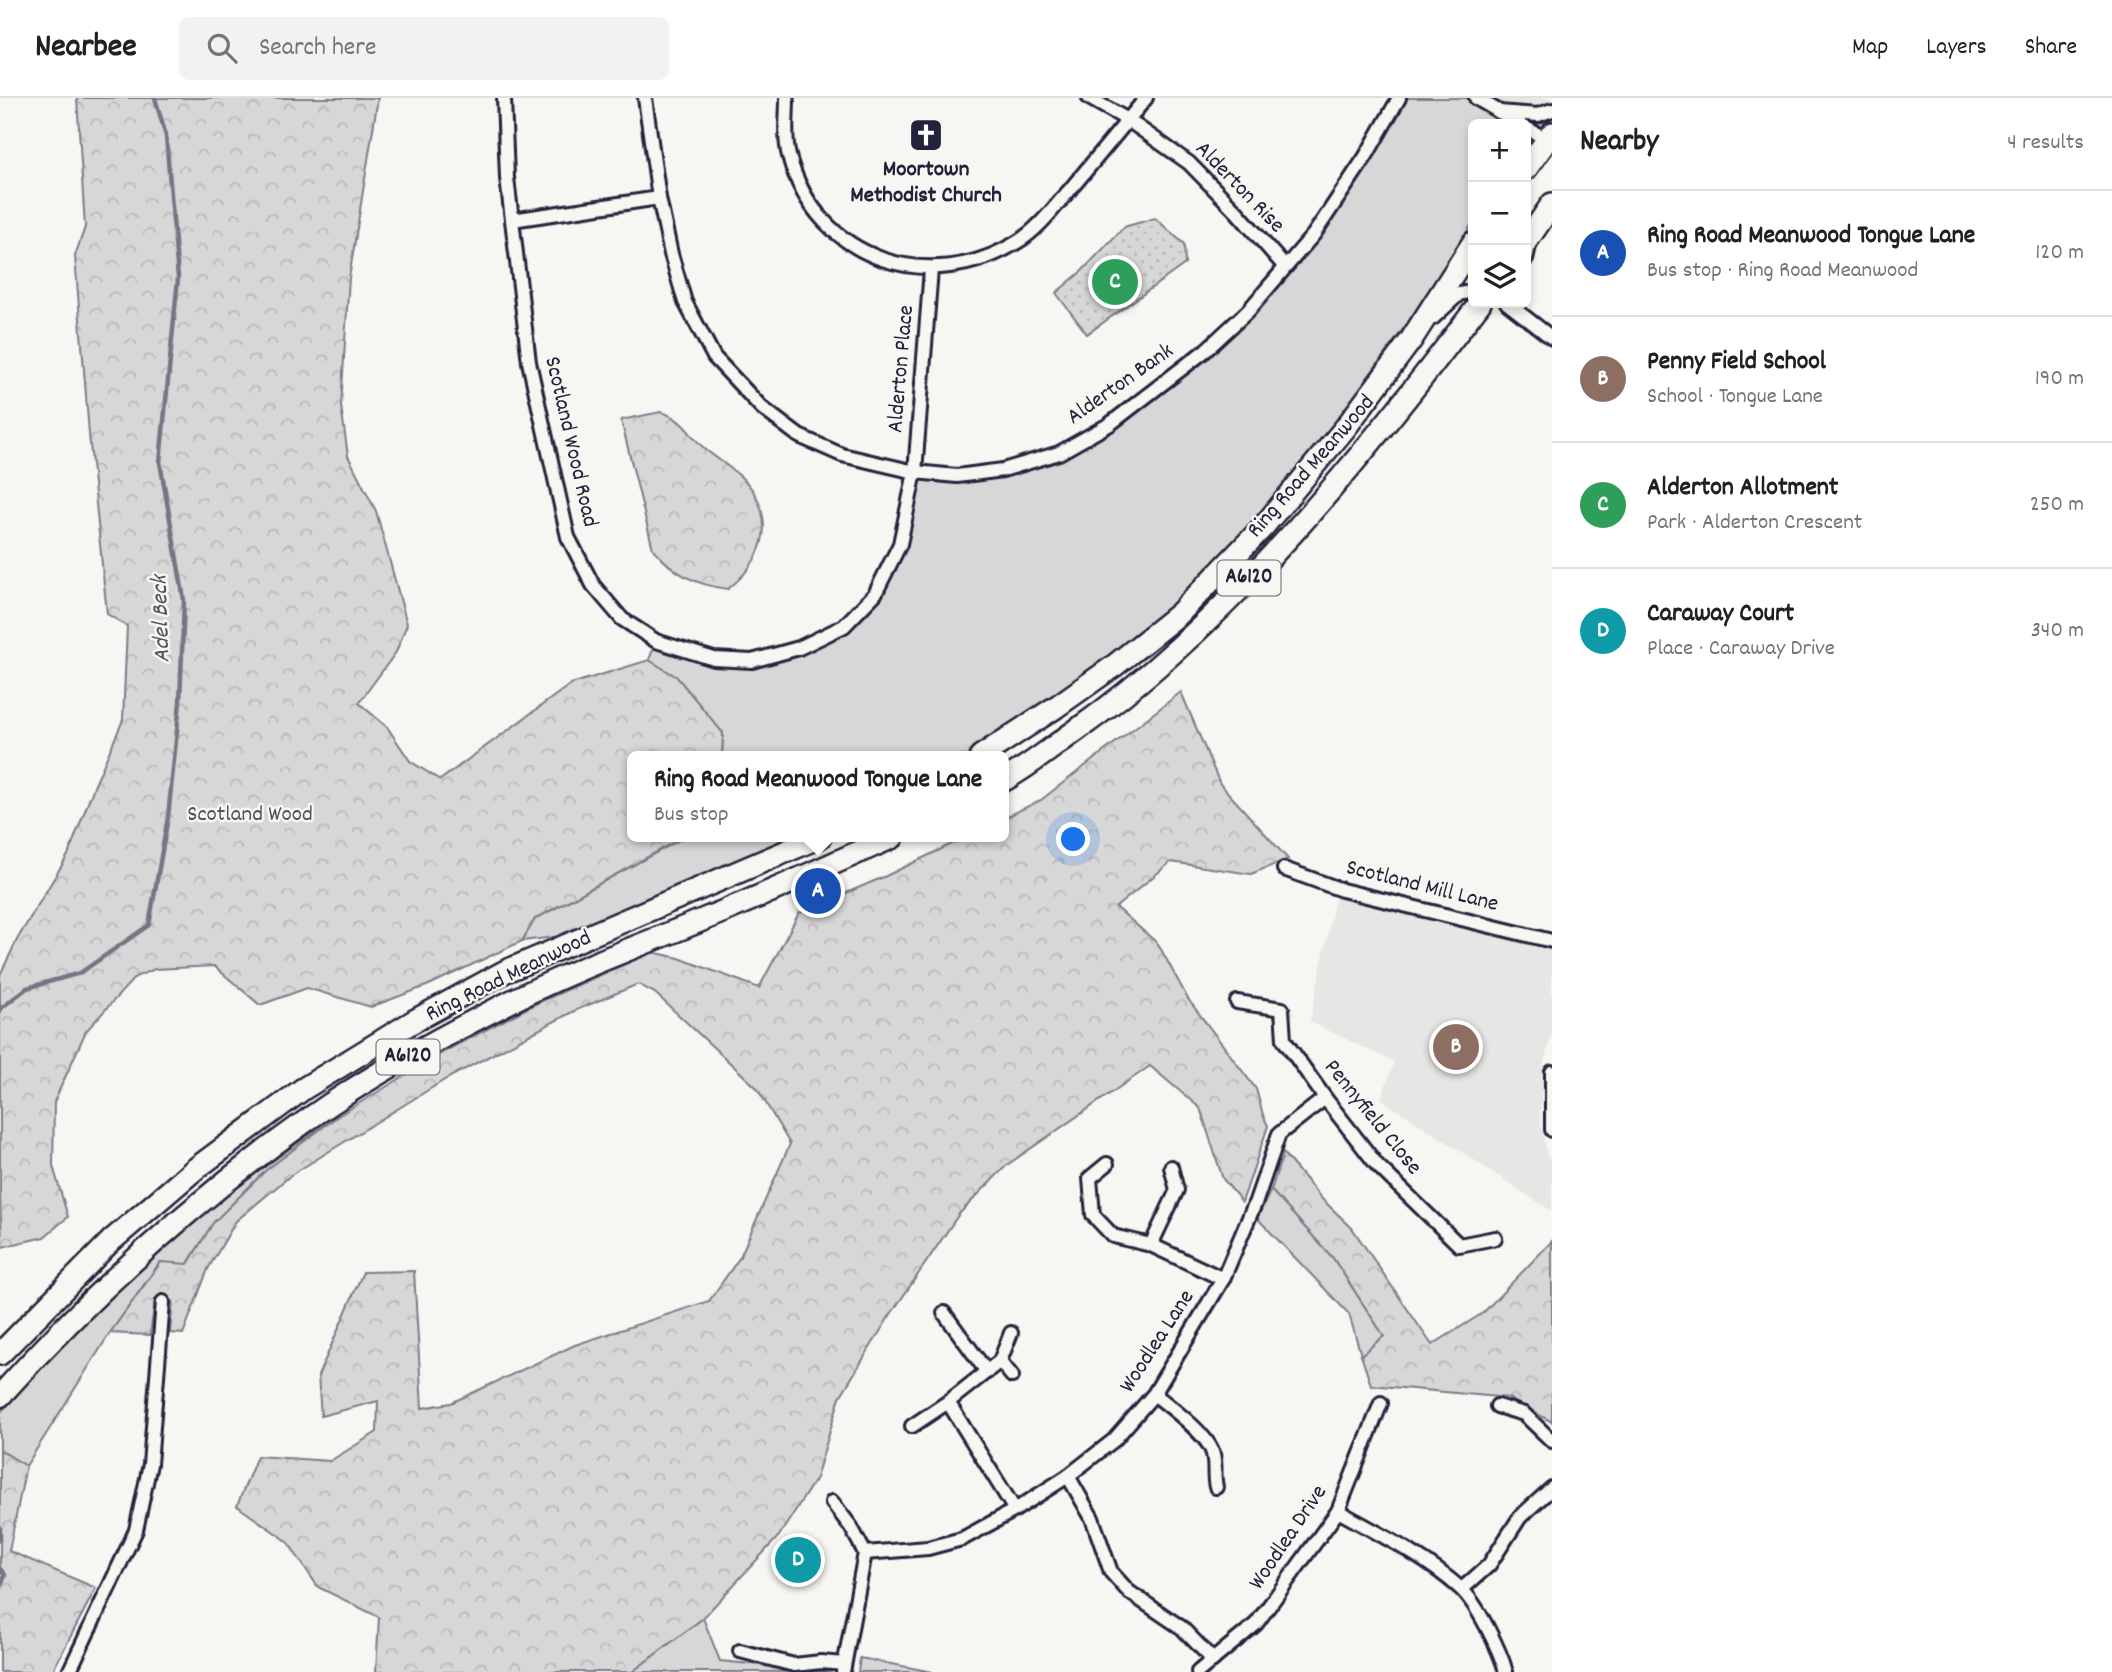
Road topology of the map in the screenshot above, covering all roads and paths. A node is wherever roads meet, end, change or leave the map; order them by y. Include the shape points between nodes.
1 (504, 98) edge
2 (645, 98) edge
3 (787, 98) edge
4 (1089, 98) edge
5 (1146, 98) edge
6 (1399, 98) edge
7 (1476, 98) edge
8 (1552, 110) edge
9 (1501, 118) edge
10 (1128, 120) junction
11 (1531, 131) edge
12 (1551, 141) edge
13 (1531, 163) edge
14 (659, 198) junction
15 (1552, 204) edge
16 (512, 220) junction
17 (1531, 234) edge
18 (1472, 245) edge
19 (1285, 267) junction
20 (931, 269) junction
21 (1468, 292) edge
22 (1476, 308) edge
23 (1513, 308) edge
24 (1526, 308) edge
25 (1539, 328) junction
26 (1552, 338) edge
27 (1411, 340) junction
28 (915, 472) junction
29 (989, 751) edge
30 (1009, 776) edge
31 (808, 842) edge
32 (882, 842) edge
33 (1284, 869) dead end
34 (1552, 941) edge
35 (1237, 1002) dead end
36 (1552, 1072) edge
37 (1325, 1098) junction
38 (1552, 1130) edge
39 (1107, 1164) dead end
40 (1171, 1167) dead end
41 (1495, 1238) dead end
42 (1151, 1245) junction
43 (1223, 1279) junction
44 (163, 1301) dead end
45 (944, 1314) dead end
46 (1011, 1333) dead end
47 (0, 1354) edge
48 (1000, 1361) junction
49 (987, 1372) junction
50 (1012, 1376) dead end
51 (1154, 1394) junction
52 (0, 1396) edge
53 (948, 1402) junction
54 (1381, 1403) dead end
55 (1497, 1406) dead end
56 (912, 1426) dead end
57 (1552, 1441) edge
58 (1068, 1476) junction
59 (1216, 1487) dead end
60 (1552, 1488) edge
61 (832, 1502) dead end
62 (1015, 1510) junction
63 (1338, 1511) junction
64 (865, 1553) junction
65 (1462, 1589) junction
66 (740, 1651) dead end
67 (1213, 1660) junction
68 (844, 1668) edge
69 (69, 1672) edge
70 (1198, 1672) edge
71 (1506, 1672) edge

1 - 16 street, Scotland Wood Road
2 - 14 street, Alderton Bank
3 - 20 street via 789,155 799,182 822,218 867,253
4 - 10 street, Alderton Rise
5 - 10 street
6 - 19 street, Alderton Bank via 1314,234
7 - 9 street
8 - 9 street
10 - 19 street, Alderton Rise via 1189,163
10 - 20 street via 1023,239 979,261
11 - 12 street
12 - 13 highway
14 - 16 street
14 - 28 street, Alderton Bank via 685,302 714,357 762,408 799,436 842,455
15 - 17 highway
16 - 28 street, Scotland Wood Road via 529,362 568,537 593,586 622,619 656,641 714,659 752,661 799,648 844,626 875,594 900,544
18 - 27 highway, Ring Road Meanwood / A6120
19 - 28 street, Alderton Bank via 1248,312 1206,350 1110,424 1059,453 992,472 957,476
20 - 28 street, Alderton Place
21 - 27 street, Ring Road Meanwood via 1459,294
22 - 30 highway, Ring Road Meanwood / A6120 via 1370,442 1207,622 1101,713
23 - 25 street
24 - 25 street
25 - 26 street
27 - 29 highway, Ring Road Meanwood / A6120 via 1263,527 1179,614 1114,666
31 - 47 highway, Ring Road Meanwood / A6120 via 504,972 303,1090 194,1170 111,1241
32 - 52 highway, Ring Road Meanwood / A6120 via 507,1003 335,1102 208,1195 137,1256 49,1340
33 - 34 street, Scotland Mill Lane via 1342,890
35 - 37 street, Pennyfield Close via 1282,1009 1284,1040
36 - 38 street
37 - 41 street, Pennyfield Close via 1377,1165 1458,1245
37 - 43 street, Woodlea Lane via 1279,1135
39 - 42 street via 1090,1178 1093,1215 1113,1236
40 - 42 street via 1177,1190
42 - 43 street
43 - 51 street, Woodlea Lane
44 - 69 street via 150,1464 136,1530
45 - 49 street
46 - 48 street
48 - 49 street
48 - 50 street
49 - 53 street
51 - 58 street, Woodlea Lane via 1114,1440
51 - 59 street via 1182,1415 1213,1450
53 - 56 street
53 - 62 street
54 - 63 street, Woodlea Drive
55 - 57 street via 1524,1414
58 - 62 street, Woodlea Lane
58 - 67 street via 1092,1518 1111,1572 1129,1592 1182,1628
60 - 65 street via 1520,1517 1489,1564
61 - 64 street
62 - 64 street, Woodlea Lane via 962,1539 928,1548
63 - 65 street via 1415,1554
63 - 67 street, Woodlea Drive via 1256,1624
64 - 68 street
65 - 71 street via 1486,1626
66 - 68 street via 794,1665 821,1662
67 - 70 street, Woodlea Drive

